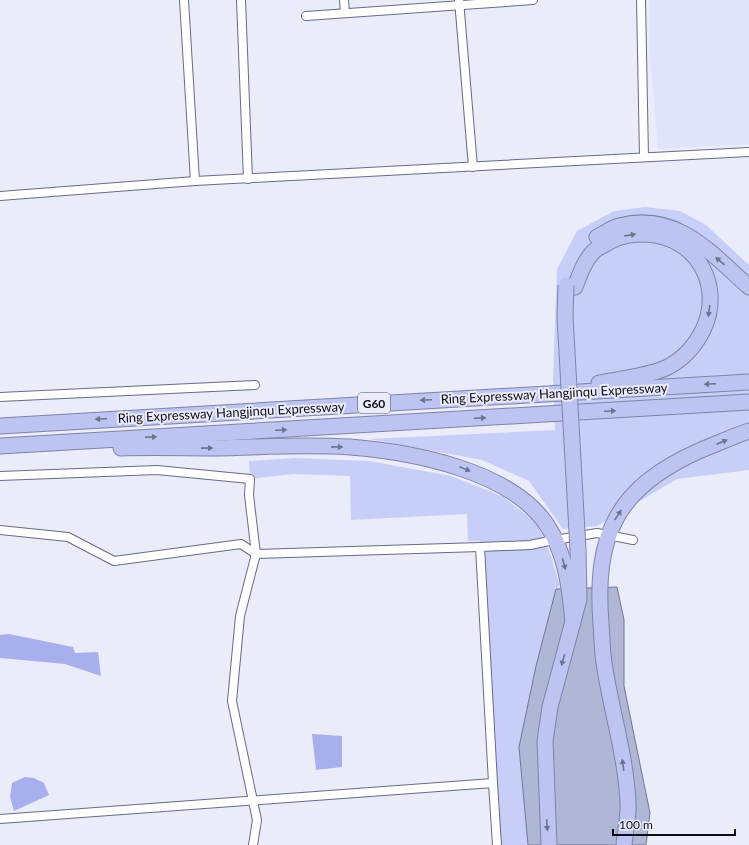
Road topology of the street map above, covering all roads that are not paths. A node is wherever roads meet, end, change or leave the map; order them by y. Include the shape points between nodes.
1 (184, 0) edge
2 (241, 0) edge
3 (344, 0) edge
4 (533, 0) edge
5 (641, 0) edge
6 (459, 3) edge
7 (344, 13) junction
8 (306, 16) dead end
9 (749, 152) edge
10 (644, 157) junction
11 (473, 166) junction
12 (248, 178) junction
13 (195, 182) junction
14 (0, 196) edge
15 (571, 286) junction
16 (749, 287) edge
17 (749, 382) edge
18 (255, 385) dead end
19 (543, 393) junction
20 (0, 397) edge
21 (749, 402) edge
22 (0, 426) edge
23 (749, 431) edge
24 (0, 446) edge
25 (0, 451) edge
26 (0, 476) edge
27 (0, 530) edge
28 (602, 534) dead end
29 (613, 536) dead end
30 (560, 540) dead end
31 (632, 540) dead end
32 (549, 541) dead end
33 (480, 547) junction
34 (582, 550) junction
35 (256, 554) junction
36 (574, 622) junction
37 (604, 663) junction
38 (493, 783) junction
39 (253, 801) junction
40 (0, 819) edge
41 (253, 845) edge
42 (497, 845) edge
43 (549, 845) edge
44 (624, 845) edge

1 - 13 street
2 - 12 street
3 - 7 street
4 - 6 street
5 - 10 street
6 - 7 street
6 - 11 street
7 - 8 street
9 - 10 street
10 - 11 street
11 - 12 street
12 - 13 street
13 - 14 street
16 -> 15 highway via 696,241 671,226 645,221 617,226 595,238 577,258
15 -> 19 highway via 594,251 617,238 634,234 654,235 672,239 696,257 706,277 711,297 707,321 697,342 684,356 667,367 636,376
15 - 34 highway, bridge via 565,316
17 -> 19 highway, Ring Expressway Hangjinqu Expressway / G60
18 - 20 street
19 -> 22 highway, Ring Expressway Hangjinqu Expressway / G60
24 -> 21 highway, Ring Expressway Hangjinqu Expressway / G60
37 -> 23 highway via 599,577 605,542 615,517 636,492 661,472 687,457
25 -> 36 highway via 284,446 351,448 457,466 495,481 524,500 546,524 561,551 570,586
26 - 35 street via 157,470 250,479 249,495
27 - 35 street via 68,538 114,561 241,544
28 - 30 street
29 - 31 street
32 - 33 street via 530,545
33 - 35 street
33 - 38 street
34 - 36 highway via 580,592
34 - 37 highway via 595,644
35 - 39 street via 240,616 232,701
36 -> 43 highway via 550,707 545,741
44 -> 37 highway via 628,804
38 - 39 street
38 - 42 street
39 - 40 street
39 - 41 street via 257,820

